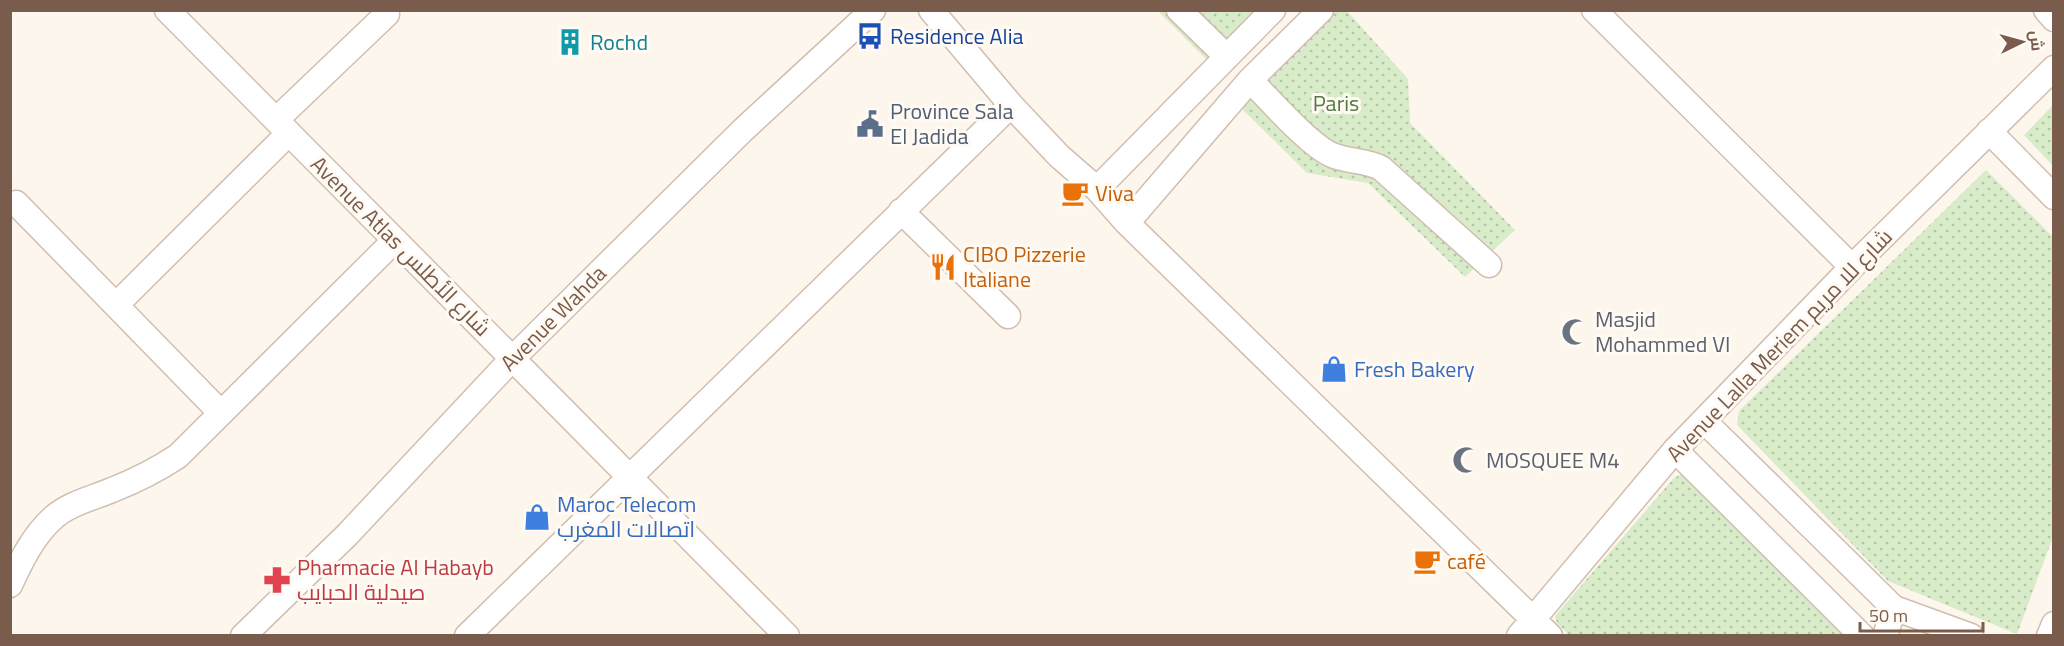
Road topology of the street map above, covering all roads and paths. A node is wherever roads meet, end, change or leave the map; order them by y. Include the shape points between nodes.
1 (167, 10) edge
2 (873, 10) edge
3 (931, 10) edge
4 (1179, 10) edge
5 (1273, 10) edge
6 (1321, 10) edge
7 (1594, 10) edge
8 (2046, 10) edge
9 (387, 14) dead end
10 (2054, 19) edge
11 (1227, 57) junction
12 (2054, 68) edge
13 (1250, 80) junction
14 (1011, 105) junction
15 (282, 127) junction
16 (1989, 131) junction
17 (1097, 189) junction
18 (2054, 197) edge
19 (16, 203) dead end
20 (901, 211) junction
21 (1127, 223) junction
22 (395, 240) junction
23 (1489, 265) dead end
24 (1852, 267) junction
25 (116, 305) junction
26 (1008, 316) dead end
27 (512, 359) junction
28 (221, 413) junction
29 (1704, 421) junction
30 (1675, 450) junction
31 (629, 476) junction
32 (10, 585) edge
33 (1894, 608) junction
34 (2054, 624) edge
35 (1526, 627) edge
36 (243, 636) edge
37 (467, 636) edge
38 (787, 636) edge
39 (1550, 636) edge
40 (1862, 636) edge
41 (1885, 636) edge
42 (1971, 636) edge
43 (2049, 636) edge

1 - 15 street, Avenue Atlas شارع الأطلس
2 - 27 street, Avenue Wahda via 742,130
3 - 14 street
4 - 11 street
5 - 11 street
6 - 13 street
7 - 24 street
8 - 10 street
9 - 15 street
11 - 17 street
12 - 16 street, Avenue Lalla Meriem شارع للا مريم
13 - 21 street
13 - 23 street via 1317,146 1342,158 1382,168
14 - 17 street
14 - 20 street
15 - 22 street, Avenue Atlas شارع الأطلس
15 - 25 street
16 - 18 street
16 - 24 street, Avenue Lalla Meriem شارع للا مريم
17 - 21 street
19 - 25 street
20 - 26 street
20 - 31 street
21 - 35 street
22 - 27 street, Avenue Atlas شارع الأطلس
22 - 28 street
24 - 29 street, Avenue Lalla Meriem شارع للا مريم
25 - 28 street
27 - 31 street, Avenue Atlas شارع الأطلس
27 - 36 street, Avenue Wahda via 347,535
28 - 32 street via 178,456 159,469 54,517 22,558
29 - 30 street, Avenue Lalla Meriem شارع للا مريم
29 - 33 street
30 - 35 street, Avenue Lalla Meriem شارع للا مريم
30 - 40 street
31 - 37 street
31 - 38 street, Avenue Atlas شارع الأطلس
33 - 41 street
33 - 42 street
34 - 43 street
35 - 39 street

